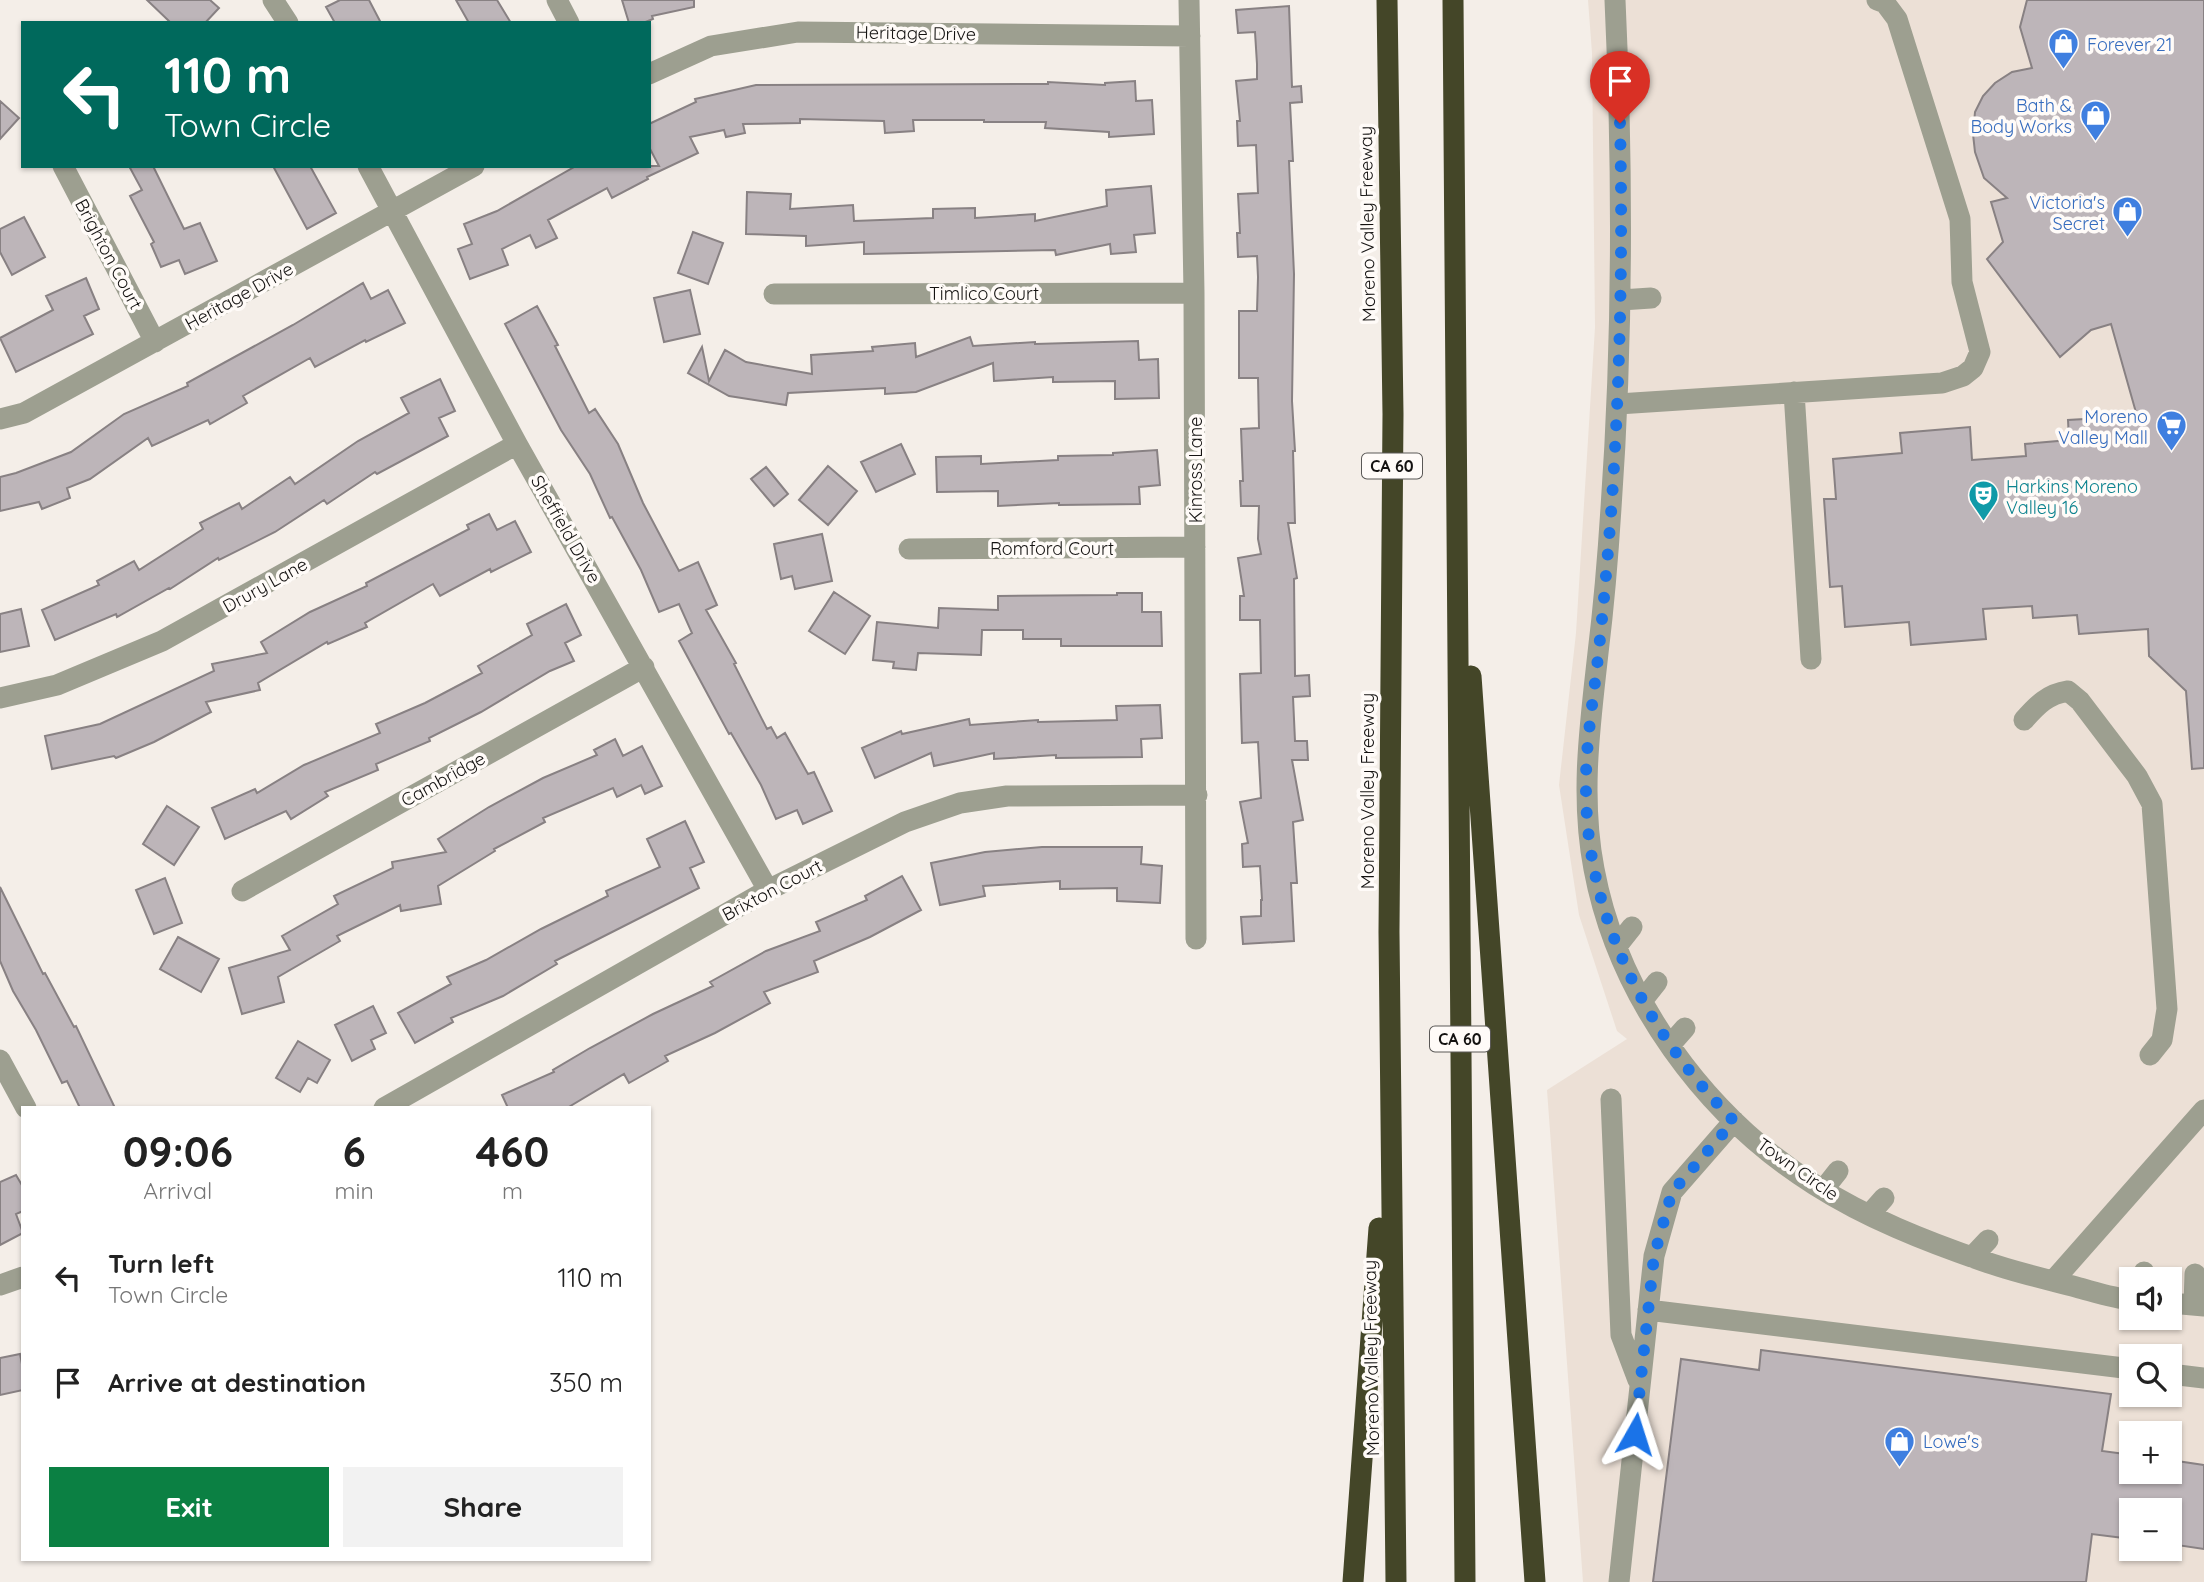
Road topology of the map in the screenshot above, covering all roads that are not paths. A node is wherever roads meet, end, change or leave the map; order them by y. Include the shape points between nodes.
1 (273, 0) edge
2 (557, 0) edge
3 (1189, 0) edge
4 (1387, 0) edge
5 (1453, 0) edge
6 (1615, 0) edge
7 (1877, 0) edge
8 (287, 21) edge
9 (568, 21) edge
10 (1190, 36) junction
11 (651, 73) edge
12 (64, 168) edge
13 (369, 168) edge
14 (470, 168) edge
15 (393, 212) junction
16 (1194, 293) junction
17 (774, 295) dead end
18 (1651, 298) dead end
19 (1621, 300) junction
20 (155, 342) junction
21 (1794, 392) junction
22 (1618, 404) junction
23 (0, 419) edge
24 (517, 444) junction
25 (1458, 496) junction
26 (1195, 547) junction
27 (909, 549) dead end
28 (1811, 659) dead end
29 (644, 667) junction
30 (0, 698) edge
31 (2024, 720) dead end
32 (1197, 795) junction
33 (1614, 866) dead end
34 (1597, 884) junction
35 (768, 890) junction
36 (242, 891) dead end
37 (1632, 926) dead end
38 (1389, 932) junction
39 (1196, 939) dead end
40 (1617, 946) junction
41 (1657, 982) dead end
42 (1643, 1001) junction
43 (1685, 1028) dead end
44 (1670, 1045) junction
45 (2150, 1055) dead end
46 (0, 1060) edge
47 (1611, 1099) dead end
48 (25, 1106) edge
49 (388, 1106) edge
50 (2204, 1110) edge
51 (1734, 1121) junction
52 (1839, 1171) dead end
53 (1823, 1190) junction
54 (1884, 1198) dead end
55 (1869, 1215) junction
56 (1930, 1220) dead end
57 (1915, 1236) junction
58 (1988, 1240) dead end
59 (1972, 1257) junction
60 (2195, 1275) dead end
61 (21, 1278) edge
62 (2053, 1282) junction
63 (0, 1285) edge
64 (2119, 1297) edge
65 (2199, 1306) edge
66 (1648, 1310) junction
67 (2119, 1367) edge
68 (2182, 1375) edge
69 (2204, 1378) edge
70 (1640, 1385) junction
71 (1353, 1582) edge
72 (1396, 1582) edge
73 (1465, 1582) edge
74 (1535, 1582) edge
75 (1619, 1582) edge

1 - 8 street
2 - 9 street
3 - 10 street, Kinross Lane
4 - 38 highway, Moreno Valley Freeway / CA 60 via 1393,414
5 - 25 highway, CA 60
6 - 19 street, Town Circle via 1628,46 1630,97 1632,249
7 - 21 street via 1897,19 1960,219 1962,282 1980,352 1973,368 1942,383
10 - 11 street, Heritage Drive via 798,32 711,46
10 - 16 street, Kinross Lane
12 - 20 street, Brighton Court
13 - 15 street, Sheffield Drive
14 - 15 street, Heritage Drive
15 - 20 street, Heritage Drive
15 - 24 street, Sheffield Drive
16 - 17 street, Timlico Court
16 - 26 street, Kinross Lane
18 - 19 street
19 - 22 street, Town Circle via 1630,350
20 - 23 street, Heritage Drive via 24,413
21 - 22 street
21 - 28 street
22 - 34 street, Town Circle via 1587,764 1586,813
24 - 29 street, Sheffield Drive
24 - 30 street, Drury Lane via 162,642 57,685
25 - 73 highway, CA 60
25 - 74 highway
26 - 27 street, Romford Court
26 - 32 street, Kinross Lane
29 - 35 street, Sheffield Drive
29 - 36 street, Cambridge
31 - 45 street via 2054,693 2068,691 2137,776 2152,804 2167,1009 2162,1040
32 - 35 street, Brixton Court via 1007,796 960,803 905,822
32 - 39 street, Kinross Lane
33 - 34 street
34 - 40 street, Town Circle
35 - 49 street, Brixton Court
37 - 40 street
38 - 71 highway via 1379,1247
38 - 72 highway, Moreno Valley Freeway / CA 60
40 - 42 street, Town Circle
41 - 42 street
42 - 44 street, Town Circle
43 - 44 street
44 - 51 street, Town Circle via 1712,1081
46 - 48 street
47 - 70 street via 1621,1335
50 - 62 street
51 - 53 street, Town Circle via 1787,1153
51 - 66 street via 1672,1192 1654,1256
52 - 53 street
53 - 55 street, Town Circle
54 - 55 street
55 - 57 street, Town Circle
56 - 57 street
57 - 59 street, Town Circle
58 - 59 street
59 - 62 street, Town Circle
60 - 65 street
61 - 63 street
62 - 64 street, Town Circle
66 - 67 street
66 - 70 street
68 - 69 street
70 - 75 street

